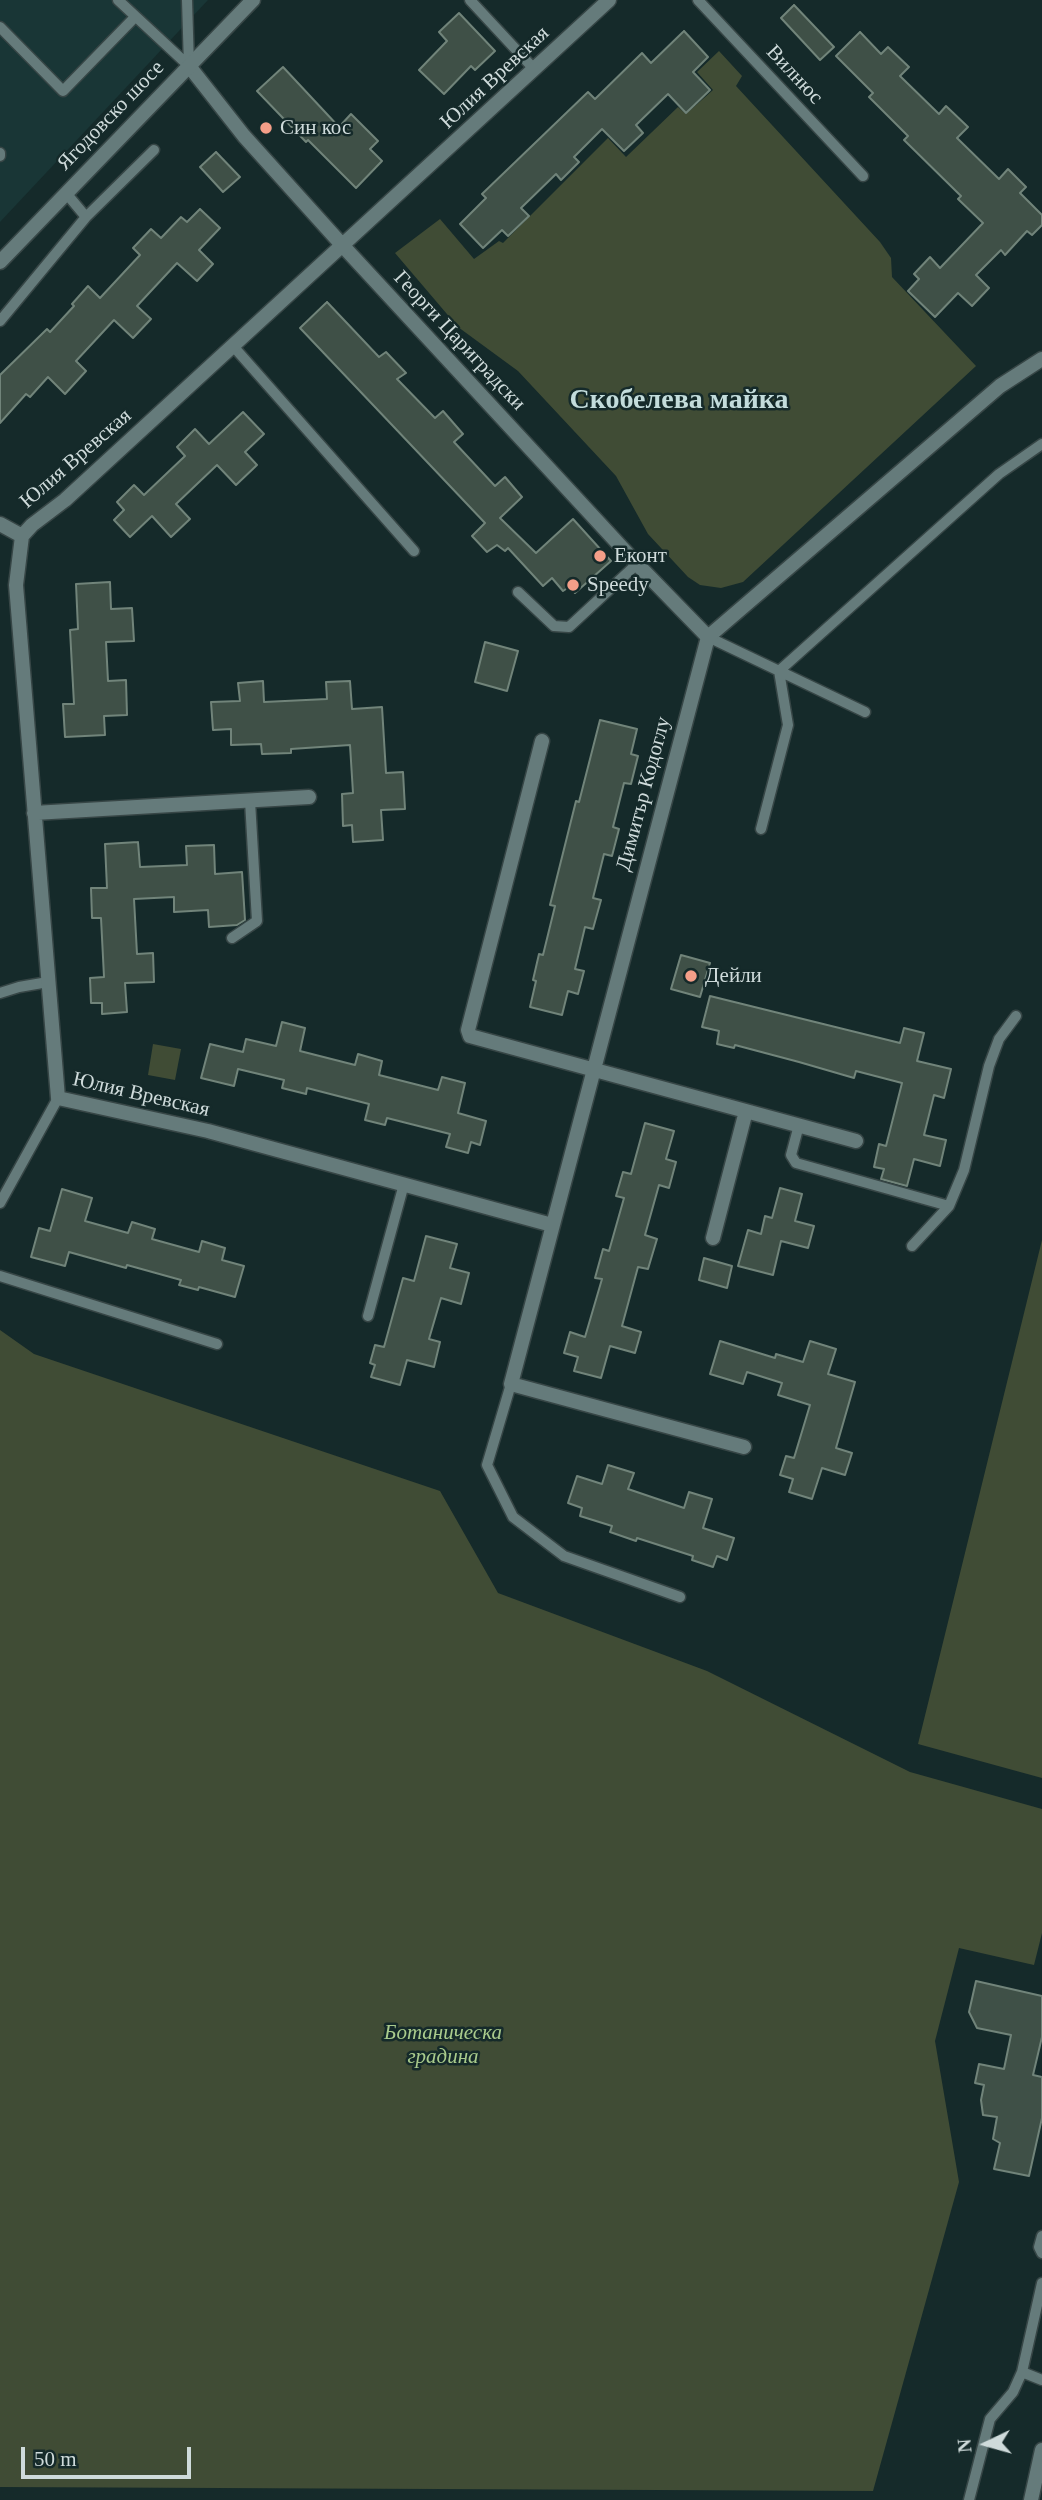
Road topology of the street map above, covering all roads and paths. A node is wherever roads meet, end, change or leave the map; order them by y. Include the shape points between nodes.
1 (118, 0) edge
2 (187, 0) edge
3 (253, 0) edge
4 (470, 0) edge
5 (609, 0) edge
6 (698, 0) edge
7 (135, 17) junction
8 (0, 27) edge
9 (189, 66) junction
10 (535, 70) junction
11 (154, 150) dead end
12 (863, 176) dead end
13 (66, 193) junction
14 (86, 217) junction
15 (343, 246) junction
16 (2, 257) edge
17 (0, 321) edge
18 (233, 346) junction
19 (1042, 359) edge
20 (1042, 444) edge
21 (0, 524) edge
22 (22, 536) junction
23 (414, 551) dead end
24 (637, 564) junction
25 (518, 592) dead end
26 (708, 637) junction
27 (779, 671) junction
28 (865, 712) dead end
29 (542, 741) dead end
30 (309, 797) dead end
31 (250, 800) junction
32 (34, 813) junction
33 (761, 830) dead end
34 (232, 938) dead end
35 (48, 982) junction
36 (0, 993) edge
37 (1016, 1016) dead end
38 (593, 1070) junction
39 (58, 1098) junction
40 (746, 1111) junction
41 (799, 1125) junction
42 (856, 1141) dead end
43 (404, 1185) junction
44 (0, 1203) edge
45 (949, 1206) junction
46 (552, 1225) junction
47 (713, 1238) dead end
48 (912, 1246) dead end
49 (0, 1276) edge
50 (368, 1316) dead end
51 (217, 1344) dead end
52 (511, 1384) junction
53 (744, 1447) dead end
54 (680, 1597) dead end
55 (1042, 2236) edge
56 (1042, 2253) edge
57 (1042, 2283) edge
58 (1022, 2372) junction
59 (1042, 2380) edge
60 (1042, 2450) edge
61 (969, 2500) edge
62 (1031, 2500) edge

1 - 7 lane
2 - 9 lane
3 - 9 street, Ягодовско шосе
4 - 10 lane
5 - 10 street, Юлия Вревская
6 - 12 lane, Вилнюс
7 - 8 lane via 63,91
7 - 9 lane
9 - 13 street, Ягодовско шосе
9 - 15 street, Георги Цариградски via 244,136
10 - 15 street, Юлия Вревская
11 - 14 lane
13 - 14 lane
13 - 16 street, Ягодовско шосе
14 - 17 lane
15 - 18 street, Юлия Вревская
15 - 24 street, Георги Цариградски
18 - 22 street, Юлия Вревская
18 - 23 lane
19 - 26 street via 1004,383
20 - 27 lane via 999,474
21 - 22 street
22 - 32 street, Юлия Вревская via 16,602
24 - 25 lane via 569,627 554,626
24 - 26 street, Георги Цариградски
26 - 27 lane
26 - 38 street, Димитър Кодоглу
27 - 28 lane
27 - 33 lane via 788,725
29 - 38 street via 468,1030 470,1036
30 - 31 street
31 - 32 street
31 - 34 lane via 257,921
32 - 35 street, Юлия Вревская
35 - 36 lane
35 - 39 street, Юлия Вревская
37 - 45 lane via 999,1039 989,1066 964,1170
38 - 40 street
38 - 46 street, Димитър Кодоглу
39 - 43 street, Юлия Вревская via 208,1131
39 - 44 lane
40 - 41 street
40 - 47 street
41 - 42 street
41 - 45 lane via 791,1156 796,1163
43 - 46 street, Юлия Вревская
43 - 50 lane
45 - 48 lane
46 - 52 street, Димитър Кодоглу
49 - 51 lane
52 - 53 street
52 - 54 lane via 487,1465 513,1517 564,1556
55 - 56 lane
57 - 58 lane
58 - 59 lane
58 - 61 lane via 1013,2392 990,2418
60 - 62 street

